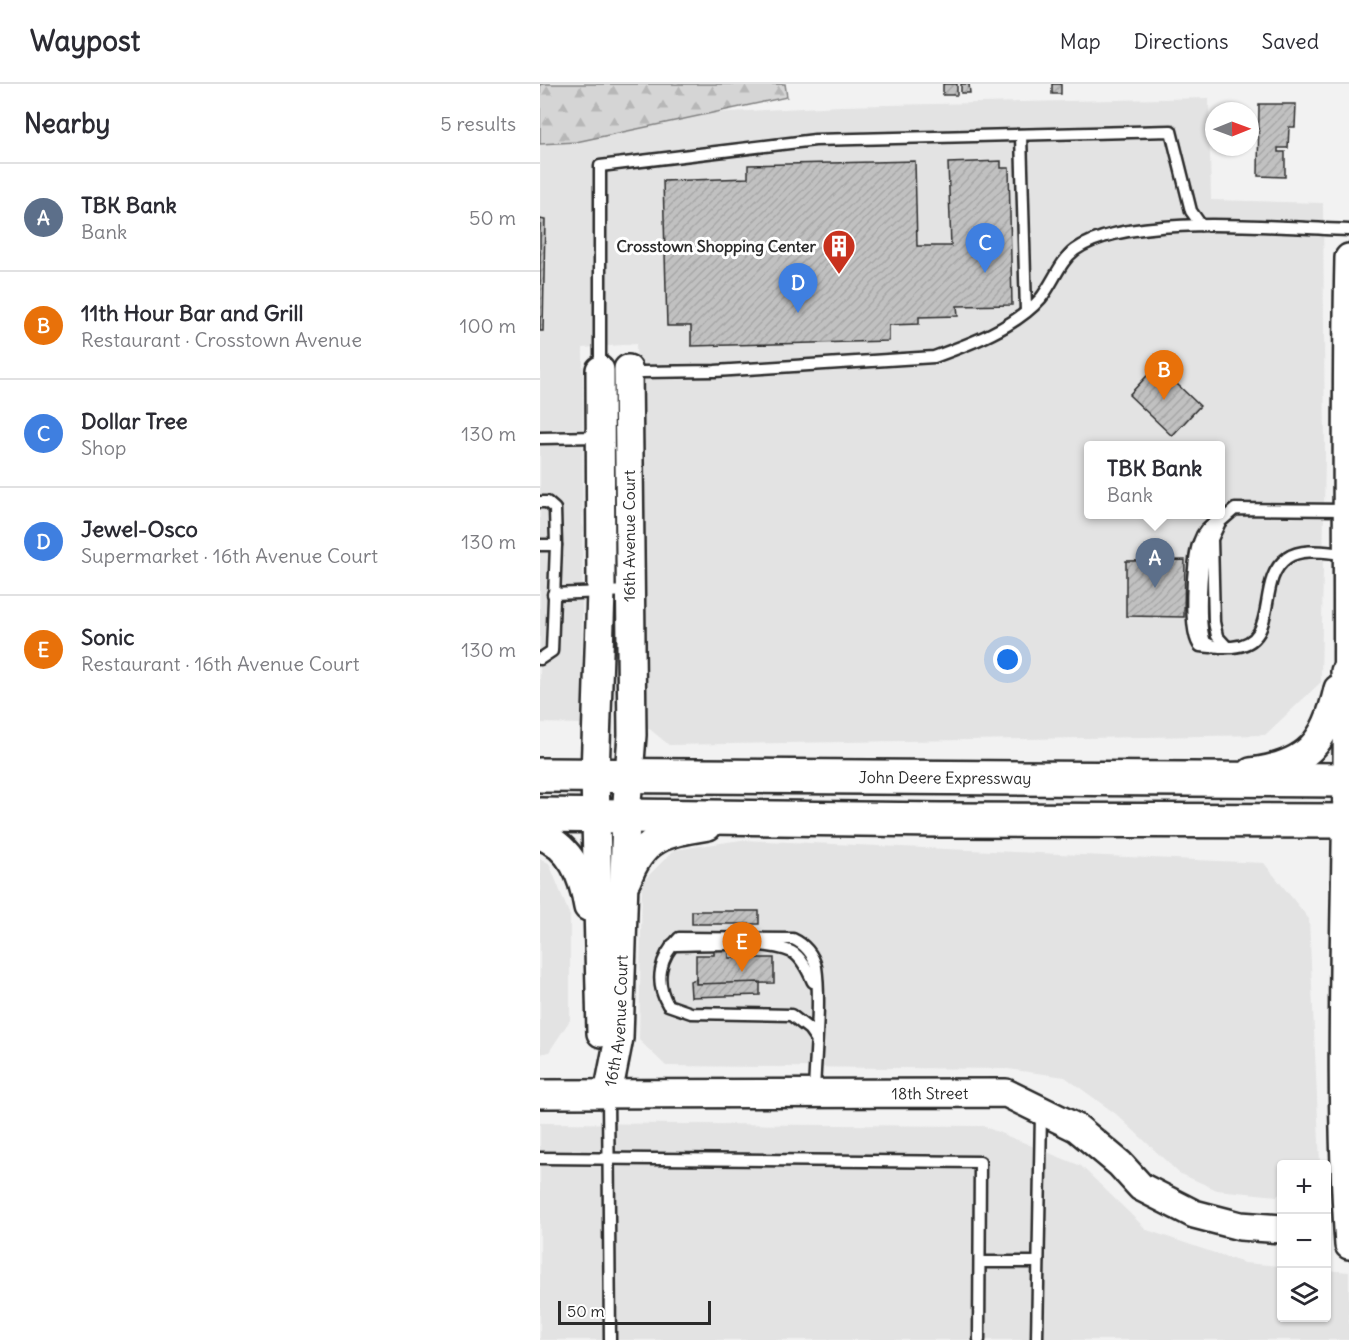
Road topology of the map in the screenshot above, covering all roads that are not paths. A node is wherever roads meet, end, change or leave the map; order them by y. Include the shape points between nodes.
1 (1021, 135) junction
2 (1201, 225) junction
3 (1349, 230) edge
4 (1349, 258) edge
5 (1026, 311) junction
6 (614, 369) junction
7 (600, 436) junction
8 (540, 438) edge
9 (540, 502) edge
10 (1346, 510) junction
11 (1226, 517) edge
12 (1223, 519) edge
13 (1224, 519) edge
14 (540, 545) edge
15 (556, 545) junction
16 (1347, 554) junction
17 (601, 591) junction
18 (629, 591) junction
19 (553, 594) junction
20 (1222, 647) junction
21 (540, 659) edge
22 (1348, 666) edge
23 (595, 775) junction
24 (540, 776) edge
25 (629, 777) junction
26 (1348, 780) edge
27 (1185, 781) junction
28 (540, 815) edge
29 (611, 816) junction
30 (752, 818) junction
31 (1347, 821) edge
32 (540, 835) edge
33 (624, 892) junction
34 (600, 968) junction
35 (816, 1039) junction
36 (540, 1094) edge
37 (608, 1094) junction
38 (814, 1094) junction
39 (1041, 1110) junction
40 (1347, 1154) edge
41 (540, 1158) edge
42 (609, 1158) junction
43 (1277, 1229) edge
44 (1343, 1235) edge
45 (980, 1262) junction
46 (1038, 1262) junction
47 (610, 1340) edge
48 (979, 1340) edge
49 (1037, 1340) edge

1 - 2 lane via 1171,131 1191,211
1 - 5 lane
1 - 6 lane via 815,140 600,166
2 - 3 lane
2 - 5 lane via 1113,234 1083,244 1041,298
4 - 10 street
5 - 6 lane via 963,346 934,357 715,371
6 - 7 street, 16th Avenue Court
6 - 18 street, 16th Avenue Court
7 - 8 lane
7 - 17 street, 16th Avenue Court
9 - 15 lane via 555,509
10 - 11 lane via 1235,509
10 - 16 street
12 - 20 lane via 1199,540 1194,562 1196,643
13 - 20 lane via 1214,532 1214,622
14 - 15 lane
15 - 19 lane
16 - 20 lane via 1307,552 1288,557 1272,576 1260,632 1241,646
16 - 22 street
17 - 18 lane
17 - 19 lane
17 - 23 street, 16th Avenue Court
18 - 25 street, 16th Avenue Court
19 - 21 lane via 552,651
22 - 26 street
22 - 27 street via 1323,736 1299,758 1260,771
23 - 24 highway, John Deere Expressway
23 - 25 highway, John Deere Expressway
23 - 29 street, 16th Avenue Court
25 - 27 highway, John Deere Expressway
25 - 29 street, 16th Avenue Court
26 - 27 highway, John Deere Expressway
26 - 31 street
28 - 29 highway
29 - 30 highway
29 - 33 street, 16th Avenue Court
29 - 34 street, 16th Avenue Court
30 - 31 highway
30 - 33 street via 662,836 639,853
31 - 40 street
32 - 34 street via 560,844 579,874
33 - 37 street, 16th Avenue Court via 619,1038
34 - 37 street, 16th Avenue Court via 602,1047
35 - 35 lane via 816,965 801,943 793,939 679,938 666,951 660,983 668,1005 691,1013 791,1015 810,1029
35 - 38 lane
36 - 37 street, 18th Street
37 - 38 street, 18th Street
37 - 42 lane
38 - 39 street, 18th Street via 1006,1093
39 - 43 street, 18th Street via 1077,1128 1142,1187 1194,1214 1240,1226
39 - 46 lane
40 - 44 street
41 - 42 lane
42 - 45 lane via 980,1162
42 - 47 lane
45 - 46 lane
45 - 48 lane
46 - 49 lane

